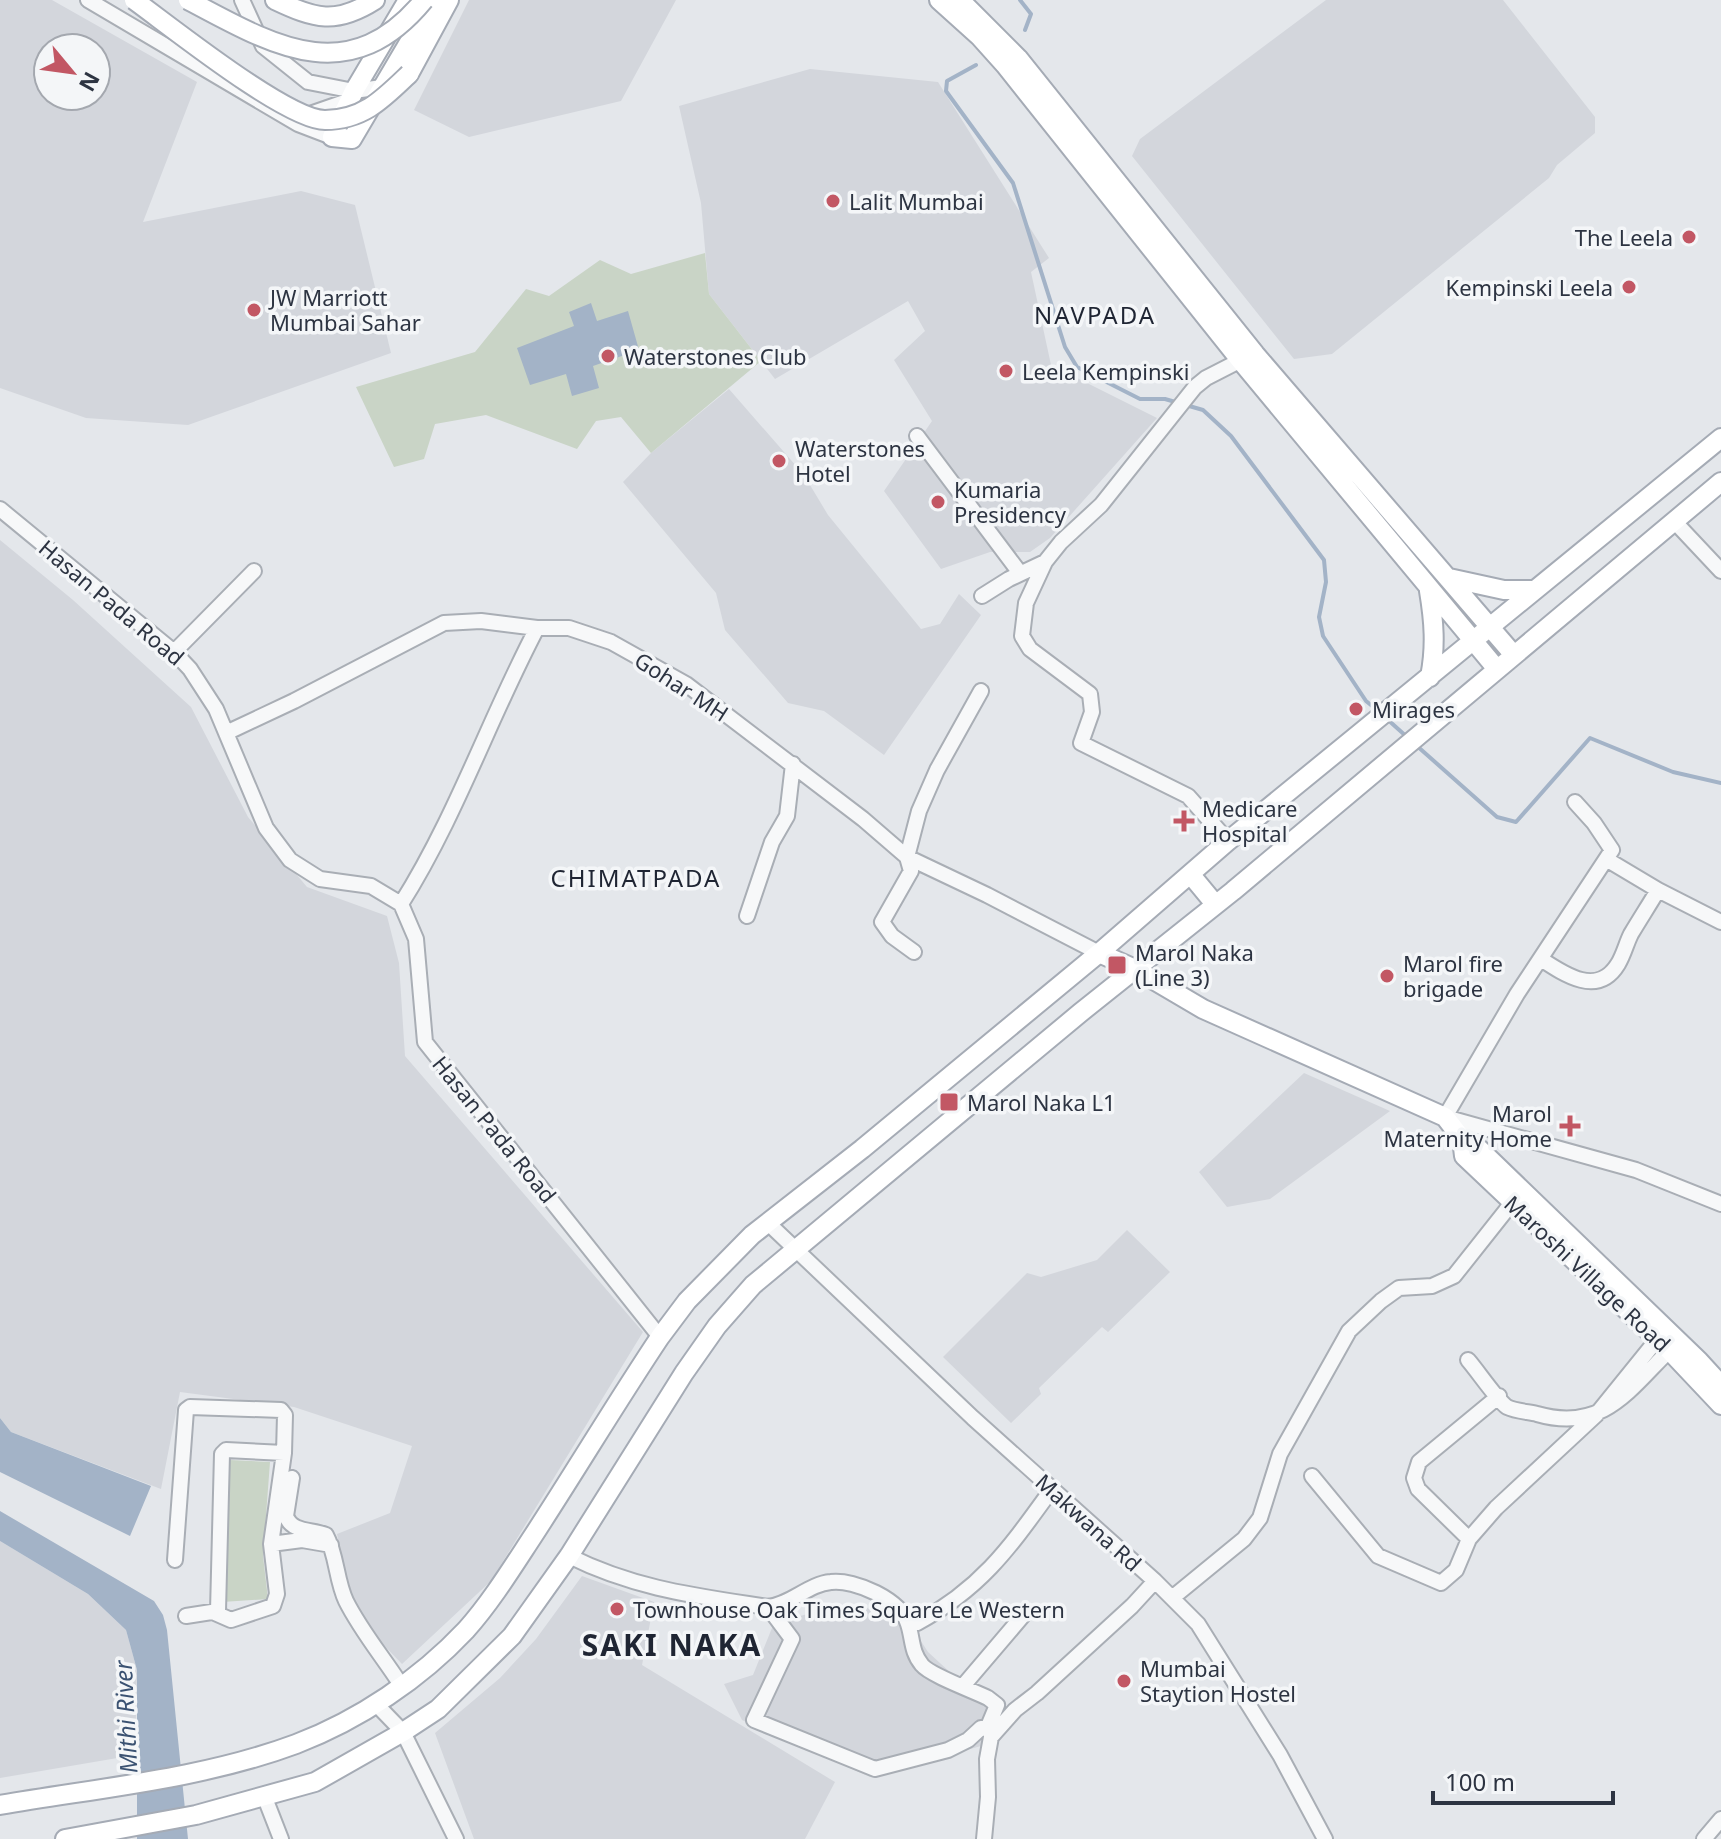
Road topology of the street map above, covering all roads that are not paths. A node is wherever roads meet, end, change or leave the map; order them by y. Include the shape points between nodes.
1 (88, 0) edge
2 (134, 0) edge
3 (188, 0) edge
4 (242, 0) edge
5 (275, 0) edge
6 (375, 0) edge
7 (408, 0) edge
8 (424, 0) edge
9 (434, 0) edge
10 (449, 0) edge
11 (939, 0) edge
12 (960, 0) edge
13 (382, 87) junction
14 (352, 96) junction
15 (292, 120) junction
16 (332, 137) junction
17 (1247, 357) junction
18 (917, 436) dead end
19 (1721, 438) edge
20 (1721, 482) edge
21 (0, 509) edge
22 (1674, 521) junction
23 (1045, 562) junction
24 (254, 571) dead end
25 (1721, 571) edge
26 (1020, 573) junction
27 (1447, 577) junction
28 (1429, 589) junction
29 (1535, 590) junction
30 (982, 596) dead end
31 (1490, 626) junction
32 (537, 628) junction
33 (1472, 642) junction
34 (174, 652) junction
35 (1513, 654) junction
36 (1496, 668) junction
37 (1430, 677) junction
38 (981, 691) dead end
39 (226, 733) junction
40 (793, 764) junction
41 (1575, 802) dead end
42 (1228, 841) junction
43 (907, 857) junction
44 (1606, 859) junction
45 (1191, 875) junction
46 (1658, 890) junction
47 (401, 904) junction
48 (1215, 904) junction
49 (747, 916) dead end
50 (1721, 922) edge
51 (914, 952) dead end
52 (1099, 953) junction
53 (1541, 959) junction
54 (1135, 969) junction
55 (1445, 1117) junction
56 (1517, 1196) junction
57 (1721, 1204) edge
58 (768, 1223) junction
59 (796, 1250) junction
60 (660, 1337) junction
61 (1668, 1340) junction
62 (1468, 1360) dead end
63 (1721, 1385) edge
64 (1499, 1396) junction
65 (1721, 1405) edge
66 (1596, 1415) junction
67 (284, 1453) junction
68 (1312, 1476) dead end
69 (292, 1478) dead end
70 (1052, 1489) junction
71 (1469, 1539) junction
72 (271, 1544) junction
73 (331, 1545) junction
74 (569, 1556) junction
75 (175, 1560) dead end
76 (1155, 1581) junction
77 (1172, 1598) junction
78 (768, 1607) junction
79 (1026, 1612) dead end
80 (215, 1613) junction
81 (186, 1616) dead end
82 (908, 1621) junction
83 (401, 1685) junction
84 (963, 1686) junction
85 (375, 1703) junction
86 (403, 1732) junction
87 (265, 1798) junction
88 (0, 1805) edge
89 (1721, 1819) edge
90 (65, 1839) edge
91 (281, 1839) edge
92 (456, 1839) edge
93 (984, 1839) edge
94 (1325, 1839) edge
95 (1704, 1839) edge

1 - 15 street
2 - 10 main road, bridge via 257,89 322,120 376,106 409,74
3 - 8 main road, bridge via 279,44 316,53 349,53 376,43 409,19
4 - 14 street via 263,46 308,82
5 - 6 main road via 305,14 332,17 354,14
7 - 14 main road
9 - 13 main road
11 - 17 main road via 1005,65
12 - 17 main road via 1018,58
13 - 14 street
13 - 16 main road via 352,139
14 - 15 street
14 - 16 main road
15 - 16 street
17 - 23 street via 1195,387 1101,505
17 - 27 main road
17 - 28 main road
18 - 26 street
19 - 29 main road
20 - 22 main road
21 - 34 street, Hasan Pada Road
22 - 25 street
22 - 35 main road
23 - 26 street
23 - 42 street via 1026,603 1022,636 1030,649 1090,694 1092,712 1081,743 1188,796
24 - 34 street
26 - 30 street
27 - 29 main road via 1504,590
27 - 31 main road
28 - 33 main road
28 - 37 main road via 1435,654
29 - 31 main road
31 - 33 main road
31 - 35 main road
32 - 39 street, Gohar MH via 444,623
32 - 40 street, Gohar MH via 569,628 646,660
32 - 47 street via 486,730 454,810
33 - 36 main road
33 - 37 main road
34 - 39 street, Hasan Pada Road via 216,709
35 - 36 main road
36 - 48 main road
37 - 42 main road
38 - 43 street via 937,770
39 - 47 street, Hasan Pada Road via 266,828 290,860 320,879 371,886
40 - 43 street, Gohar MH
40 - 49 street via 787,816 772,842
41 - 44 street via 1612,850
42 - 45 main road
43 - 51 street via 911,871 882,922
43 - 52 street, Gohar MH
44 - 46 street
44 - 53 street
45 - 48 main road
45 - 52 main road
46 - 50 street
46 - 53 street via 1606,977 1578,981
47 - 60 street, Hasan Pada Road via 416,939 425,1042
48 - 54 main road
52 - 54 main road, Maroshi Village Road
52 - 58 main road
53 - 55 street
54 - 55 main road, Maroshi Village Road via 1203,1009
54 - 59 main road
55 - 56 main road, Maroshi Village Road
55 - 57 street via 1636,1170
56 - 61 main road, Maroshi Village Road
56 - 77 street via 1454,1276 1432,1286 1399,1288 1349,1331 1280,1454 1260,1518 1244,1539
58 - 59 street, Makwana Rd
58 - 60 main road via 724,1261
59 - 70 street, Makwana Rd
59 - 74 main road via 753,1285 717,1326
60 - 83 main road via 499,1587 466,1629
61 - 63 main road, Maroshi Village Road
61 - 65 main road, Maroshi Village Road
61 - 66 street
62 - 64 street
64 - 66 street via 1507,1407 1551,1418
64 - 71 street via 1419,1462 1414,1478 1418,1489
66 - 71 street
67 - 72 street
67 - 75 street via 281,1410 186,1410
67 - 80 street via 222,1454
68 - 71 street via 1378,1556 1441,1583 1456,1570
69 - 73 street via 288,1522 326,1535
70 - 76 street, Makwana Rd
70 - 82 street via 981,1580 947,1607 917,1623
72 - 73 street via 302,1540
72 - 80 street via 277,1594 273,1606 231,1620
73 - 83 street via 345,1599
74 - 78 street via 605,1574 670,1592
74 - 86 main road via 483,1668
76 - 77 street, Makwana Rd
76 - 93 street via 991,1737
77 - 94 street, Makwana Rd via 1204,1632
78 - 82 street via 835,1581 892,1600
78 - 84 street via 792,1639 754,1720 781,1731 875,1769 948,1750 987,1729 997,1705
79 - 84 street
80 - 81 street
82 - 84 street via 912,1649 923,1667
83 - 85 main road
85 - 86 street
85 - 88 main road via 296,1744 235,1762
86 - 87 main road via 315,1782
86 - 92 street
87 - 90 main road
87 - 91 street
89 - 95 street

